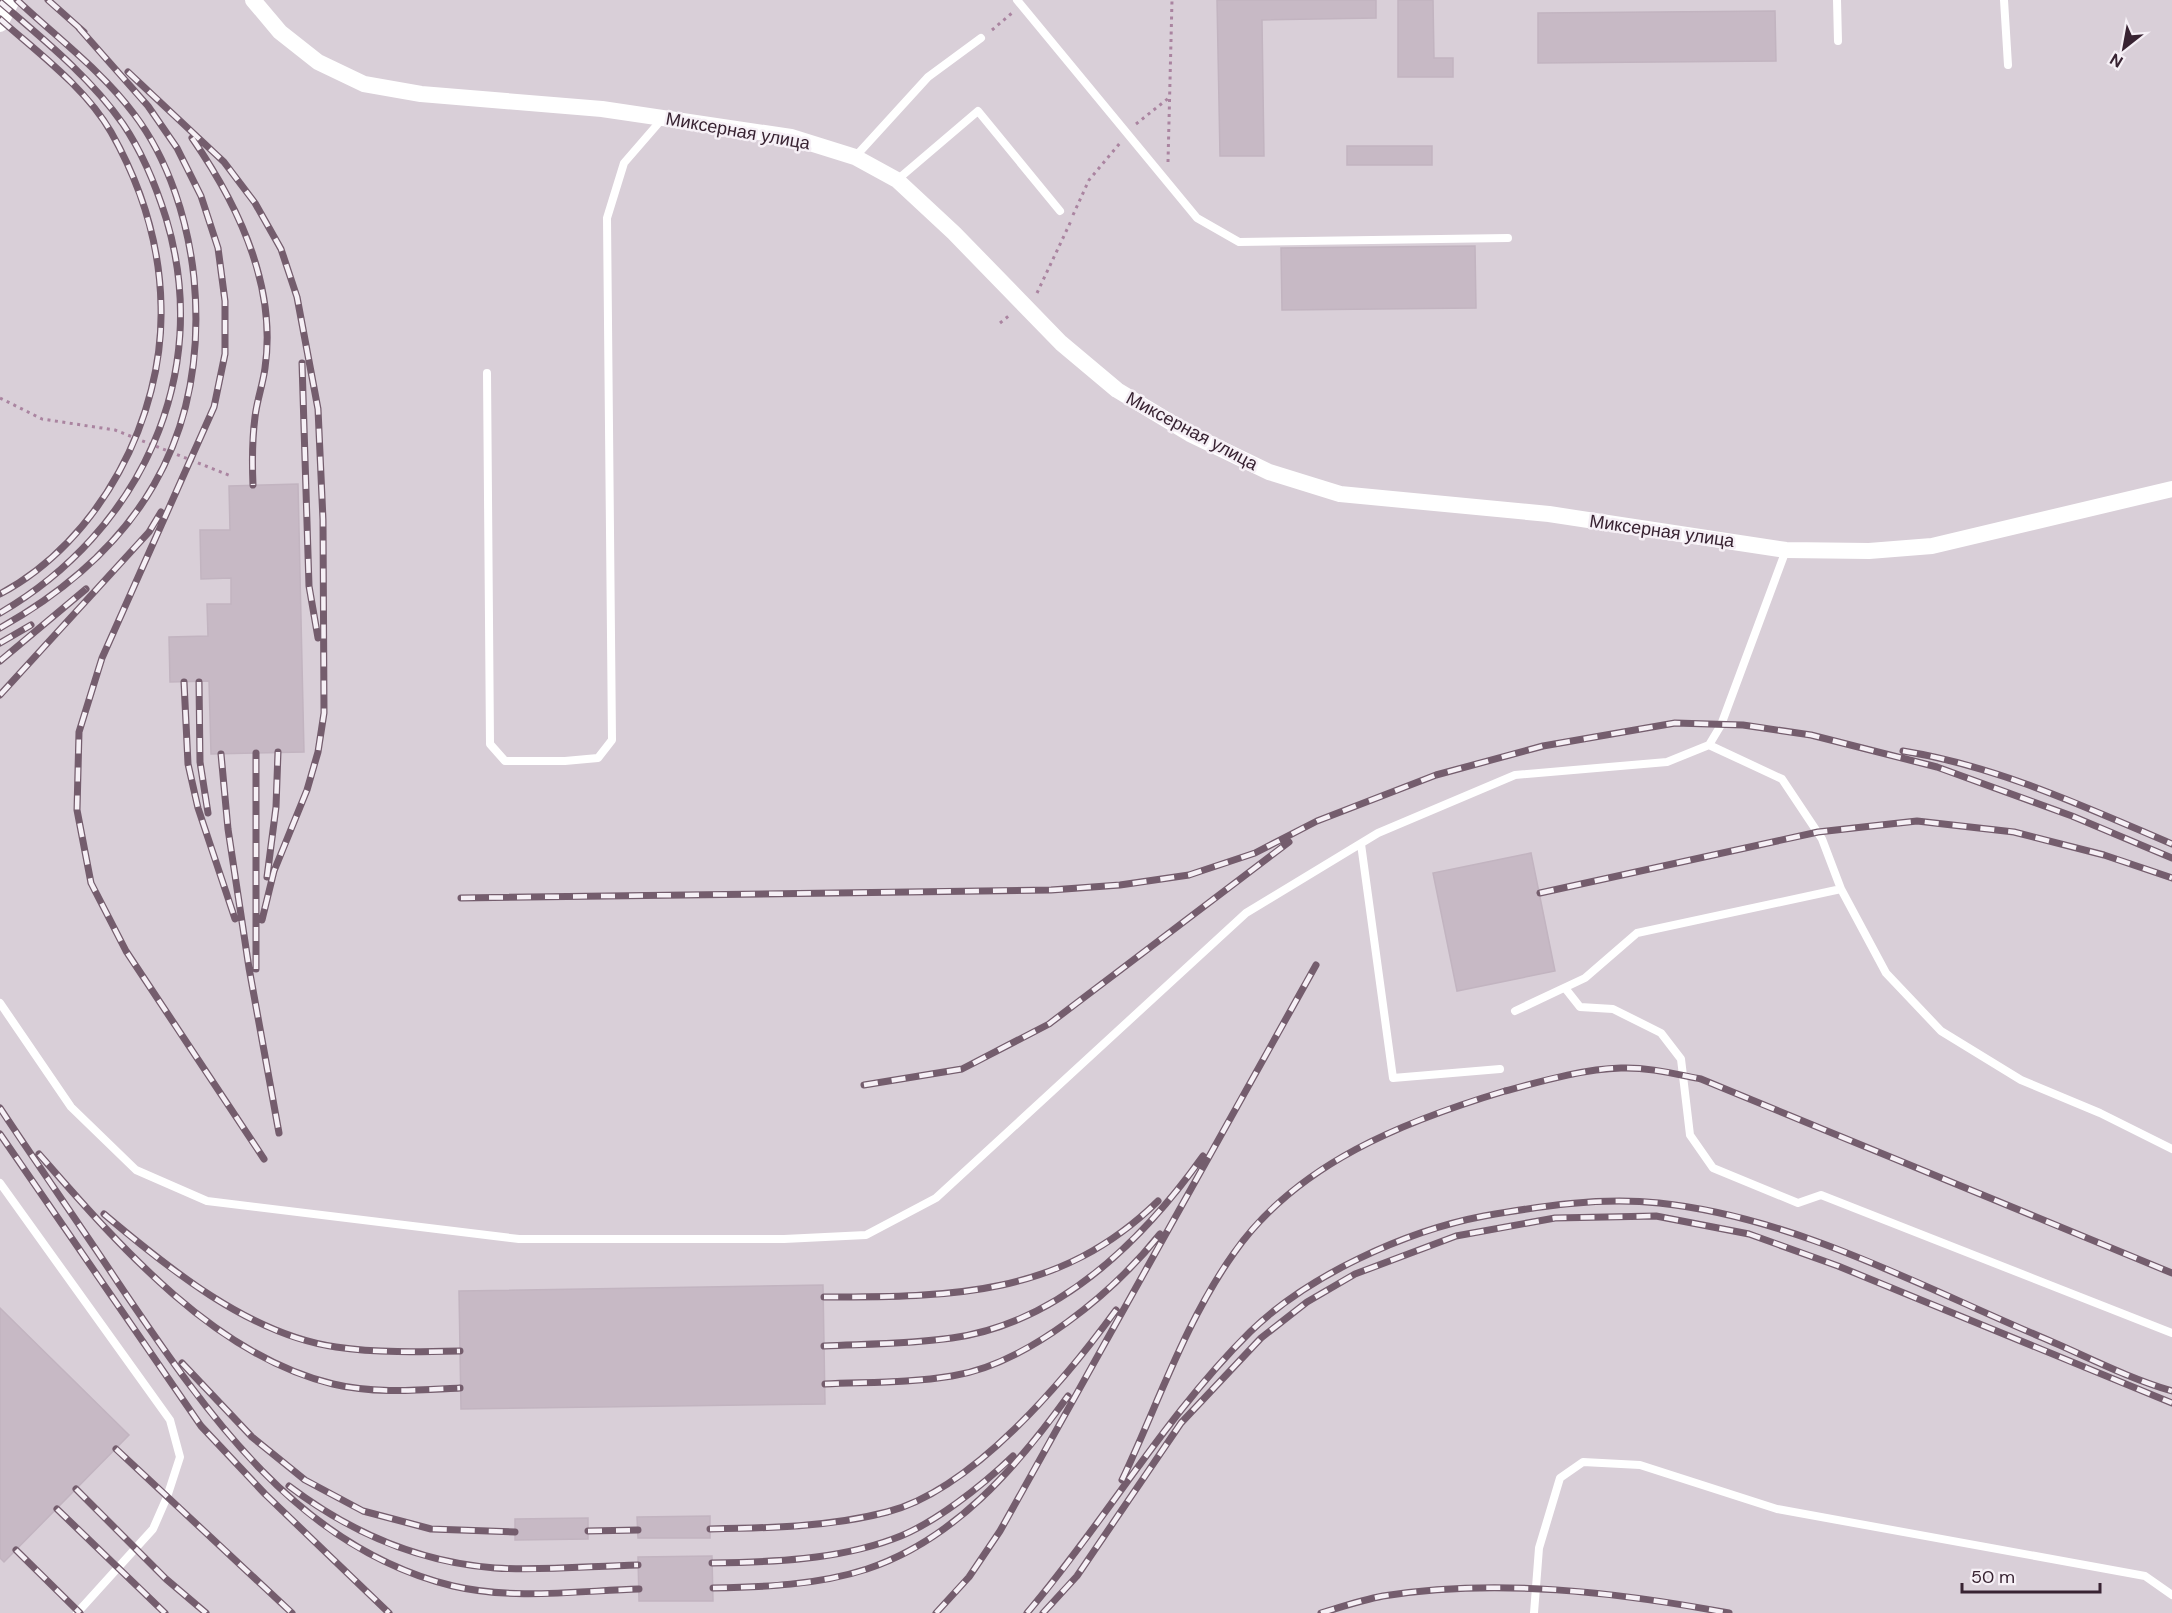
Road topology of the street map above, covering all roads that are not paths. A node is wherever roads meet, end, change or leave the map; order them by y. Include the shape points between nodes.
1 (12, 0) edge
2 (253, 0) edge
3 (1837, 0) edge
4 (2004, 0) edge
5 (1019, 3) edge
6 (0, 24) edge
7 (981, 38) road end
8 (1838, 41) dead end
9 (2008, 65) dead end
10 (663, 118) junction
11 (855, 157) junction
12 (897, 180) junction
13 (1059, 211) dead end
14 (1508, 238) dead end
15 (487, 373) dead end
16 (2172, 489) edge
17 (1786, 550) junction
18 (1709, 745) junction
19 (1361, 843) junction
20 (1841, 888) junction
21 (1565, 988) junction
22 (0, 1003) edge
23 (1515, 1011) dead end
24 (1500, 1069) dead end
25 (2172, 1149) edge
26 (0, 1183) edge
27 (2172, 1334) edge
28 (2172, 1595) edge
29 (77, 1613) edge
30 (1534, 1613) edge

1 - 6 street
2 - 10 street, Миксерная улица via 280,32 318,62 364,84 421,94
3 - 8 lane
4 - 9 lane
5 - 14 lane via 1197,218 1239,242
7 - 11 lane via 928,77
10 - 11 street, Миксерная улица via 791,137
10 - 15 lane via 624,163 607,218 612,740 598,758 506,761 490,744
11 - 12 street, Миксерная улица
12 - 13 lane via 978,111
12 - 17 street, Миксерная улица via 1061,343 1117,390 1190,434 1269,472 1340,494 1549,514
16 - 17 street, Миксерная улица via 1932,546 1869,551
17 - 18 lane via 1721,725
18 - 19 lane via 1667,762 1515,775
18 - 20 lane via 1782,779 1822,839
19 - 22 lane via 1246,913 936,1198 866,1235 784,1239 519,1239 207,1202 136,1170 71,1107
19 - 24 lane via 1393,1078
20 - 21 lane via 1637,933 1585,978
20 - 25 lane via 1886,973 1941,1031 2021,1080
21 - 23 lane
21 - 27 lane via 1580,1007 1613,1009 1660,1033 1681,1059 1690,1135 1713,1168 1798,1203 1821,1195
26 - 29 lane via 170,1420 180,1457 153,1529
28 - 30 lane via 2145,1576 1777,1509 1640,1465 1583,1462 1560,1478 1539,1548

